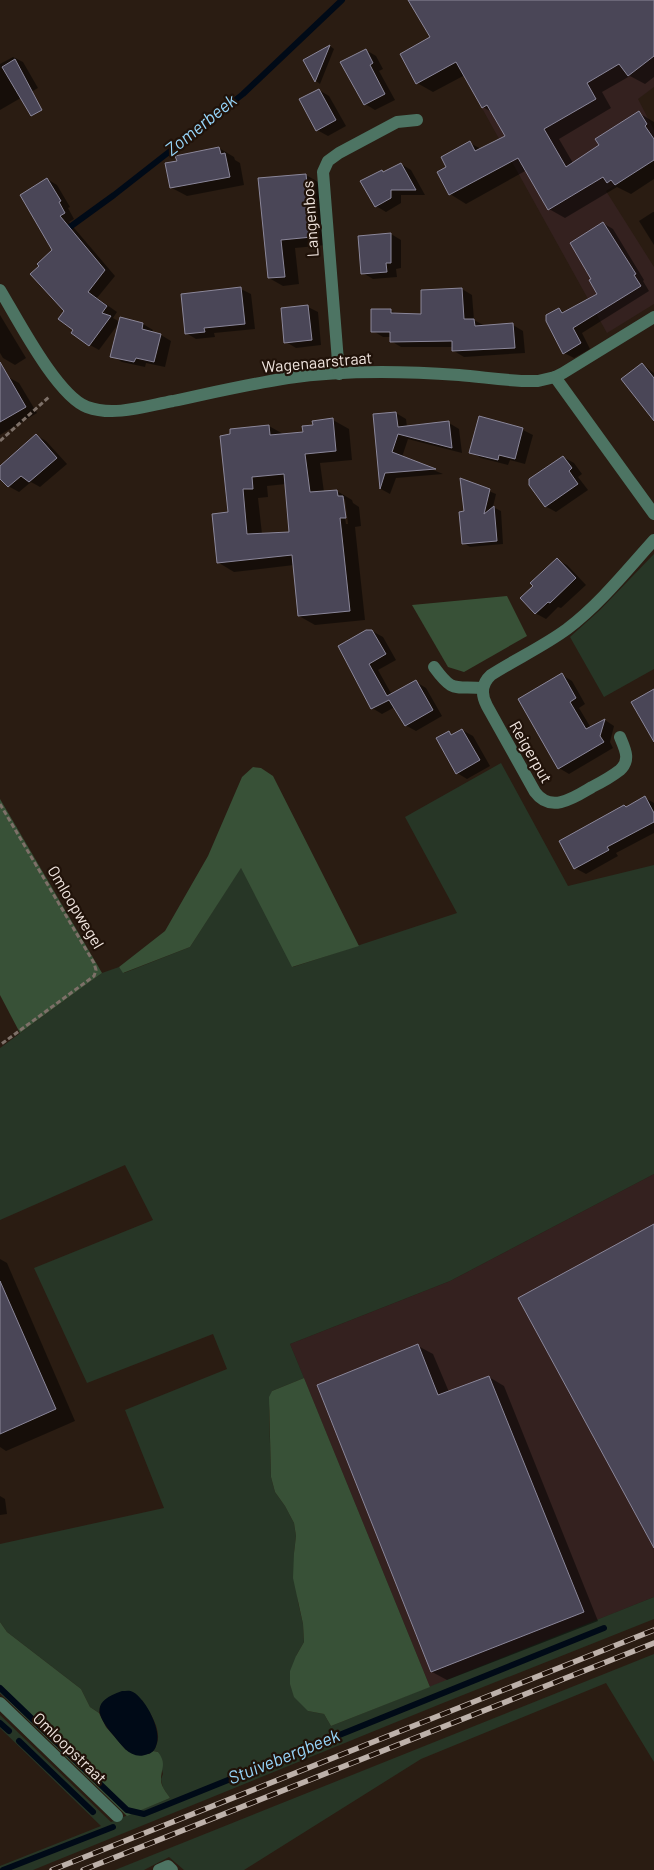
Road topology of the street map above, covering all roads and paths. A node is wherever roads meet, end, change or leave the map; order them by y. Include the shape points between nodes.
1 (417, 120) dead end
2 (0, 290) edge
3 (654, 317) edge
4 (339, 374) junction
5 (555, 377) junction
6 (62, 386) junction
7 (0, 441) edge
8 (654, 514) edge
9 (654, 540) edge
10 (434, 667) dead end
11 (483, 688) junction
12 (620, 737) dead end
13 (0, 804) edge
14 (0, 1045) edge
15 (0, 1703) edge
16 (117, 1816) dead end
17 (159, 1870) edge
18 (172, 1870) edge

1 - 4 street, Langenbos via 398,122 339,153 328,161 323,172
2 - 6 street, Wagenaarstraat
3 - 5 street, Wagenaarstraat
4 - 5 street, Wagenaarstraat via 414,373 529,381
4 - 6 street, Wagenaarstraat via 289,378 116,410 86,407 73,399
5 - 8 street
6 - 7 path
9 - 11 street via 580,618 554,638 491,675
10 - 11 street via 450,686
11 - 12 street, Reigerput via 487,706 535,792 545,801 567,801 620,770 626,756
13 - 14 path, Omloopwegel via 96,970 94,976
15 - 16 street, Omloopstraat
17 - 18 street via 168,1866

